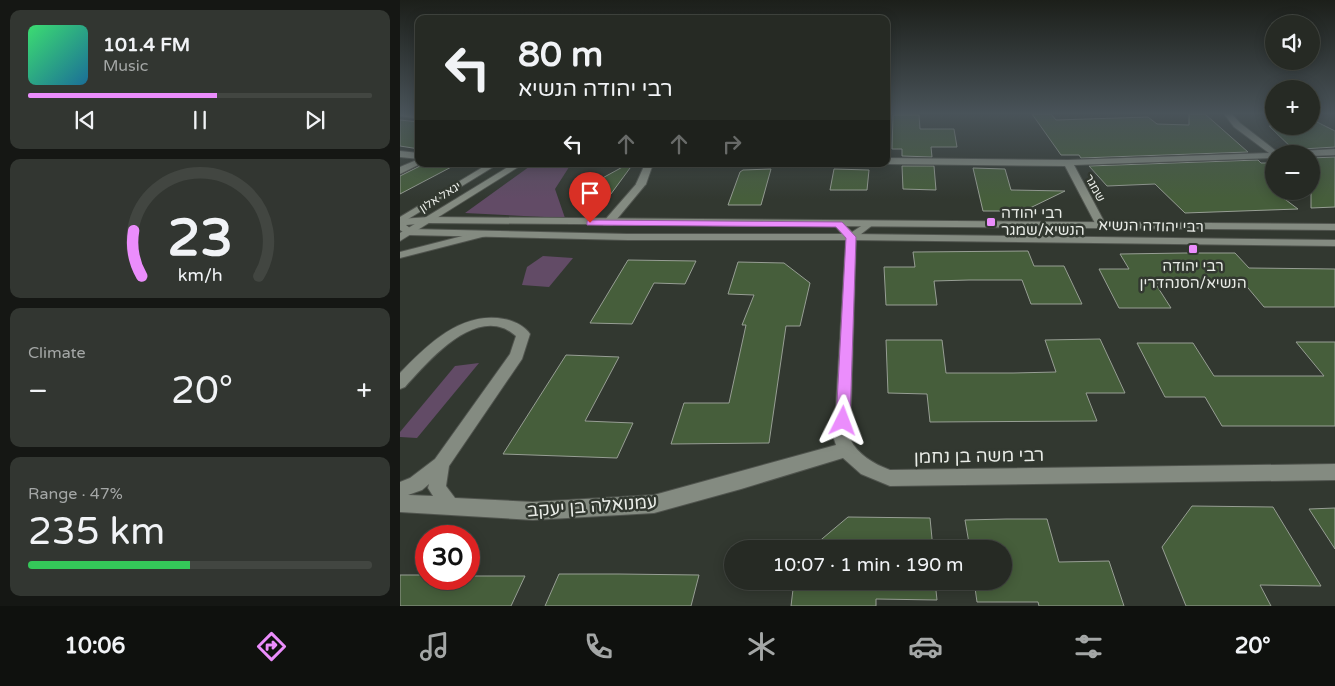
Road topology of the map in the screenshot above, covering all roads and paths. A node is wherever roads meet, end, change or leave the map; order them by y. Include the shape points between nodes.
1 (1335, 152) edge
2 (1320, 153) edge
3 (400, 154) edge
4 (1265, 154) edge
5 (415, 156) edge
6 (890, 161) edge
7 (415, 163) edge
8 (1068, 163) junction
9 (490, 167) edge
10 (514, 167) edge
11 (649, 167) edge
12 (400, 171) edge
13 (429, 220) junction
14 (608, 223) junction
15 (838, 224) junction
16 (869, 224) junction
17 (1101, 225) junction
18 (1335, 227) edge
19 (402, 228) edge
20 (482, 234) junction
21 (851, 237) junction
22 (1335, 243) edge
23 (400, 255) edge
24 (400, 383) edge
25 (845, 450) junction
26 (441, 464) junction
27 (1335, 472) edge
28 (400, 490) edge
29 (400, 503) edge
30 (451, 507) junction

1 - 2 street
3 - 5 street
4 - 8 street
6 - 8 street
7 - 12 street
8 - 17 street, שמגר
9 - 19 street, יגאל אלון
10 - 13 street, יגאל אלון
11 - 14 street via 641,184
13 - 14 street, רבי יהודה הנשיא
13 - 19 street, יגאל אלון
14 - 15 street, רבי יהודה הנשיא
15 - 16 street, רבי יהודה הנשיא
15 - 21 street
16 - 17 street, רבי יהודה הנשיא
16 - 21 street
17 - 18 street, רבי יהודה הנשיא
19 - 20 street, רבי יהודה הנשיא
20 - 21 street, רבי יהודה הנשיא
20 - 23 street
21 - 22 street, רבי יהודה הנשיא
21 - 25 street via 842,439
24 - 26 street via 436,345 467,326 492,322 512,324 523,334 517,355
25 - 27 street, רבי משה בן נחמן via 870,471 890,478
25 - 30 street, עמנואלה בן יעקב via 654,504 533,511
26 - 28 street via 416,484
26 - 30 street via 437,488
29 - 30 street, עמנואלה בן יעקב

